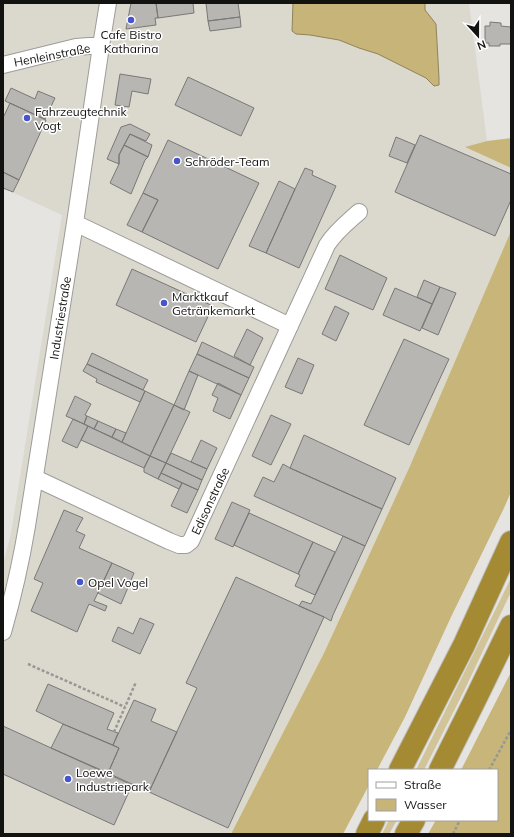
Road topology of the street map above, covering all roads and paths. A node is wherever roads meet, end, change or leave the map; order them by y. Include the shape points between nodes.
1 (108, 3) edge
2 (101, 46) junction
3 (3, 65) edge
4 (359, 212) dead end
5 (75, 224) junction
6 (290, 326) junction
7 (35, 478) junction
8 (511, 542) edge
9 (511, 626) edge
10 (3, 632) edge
11 (28, 664) dead end
12 (136, 682) dead end
13 (125, 707) junction
14 (511, 730) edge
15 (114, 732) dead end
16 (401, 769) edge
17 (440, 769) edge
18 (489, 769) edge
19 (374, 821) edge
20 (413, 821) edge
21 (459, 821) edge
22 (367, 834) edge
23 (406, 834) edge
24 (452, 834) edge

1 - 2 street, Industriestraße
2 - 3 street, Henleinstraße via 76,47
2 - 5 street, Industriestraße
4 - 6 street, Edisonstraße via 337,231 327,245
5 - 6 street
5 - 7 street, Industriestraße
6 - 7 street, Edisonstraße via 196,532 186,545 169,541
7 - 10 street, Industriestraße via 21,563
8 - 16 highway via 460,652
9 - 17 highway
11 - 13 path
12 - 13 path
13 - 15 path
14 - 18 path
19 - 22 highway
20 - 23 highway
21 - 24 path

